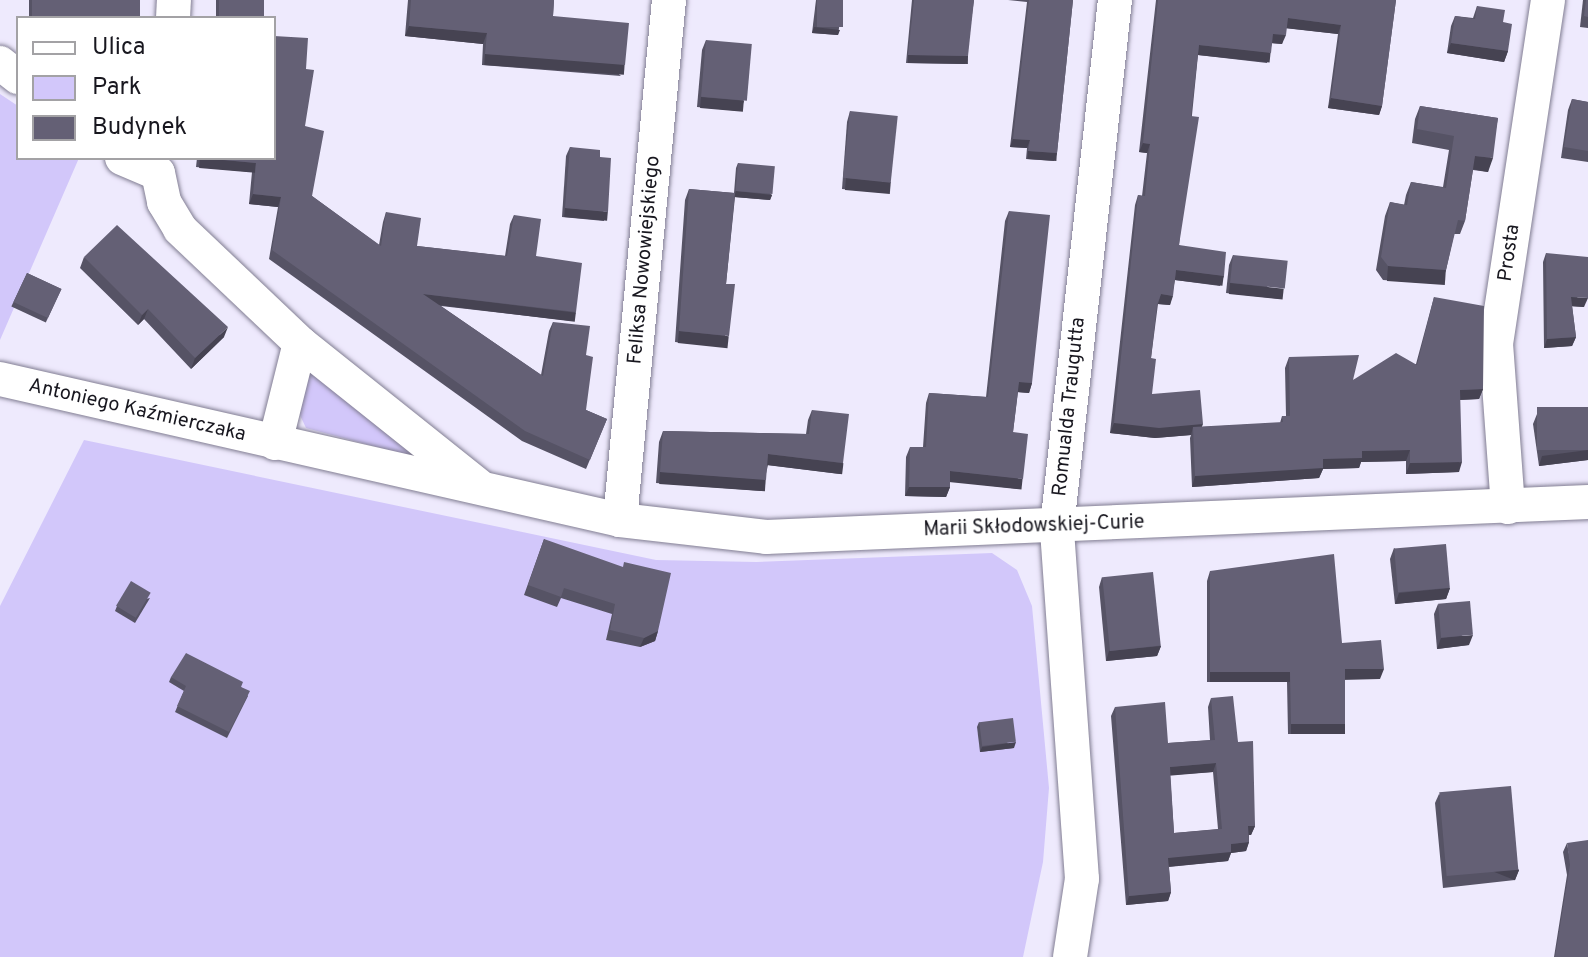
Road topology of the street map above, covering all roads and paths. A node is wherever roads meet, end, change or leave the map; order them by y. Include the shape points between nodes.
1 (669, 0) edge
2 (1115, 0) edge
3 (1548, 0) edge
4 (0, 63) edge
5 (16, 75) edge
6 (131, 160) edge
7 (159, 166) edge
8 (300, 343) junction
9 (0, 379) edge
10 (275, 443) junction
11 (484, 490) junction
12 (1588, 502) edge
13 (1508, 507) junction
14 (620, 520) junction
15 (1057, 527) junction
16 (1070, 957) edge

1 - 14 street, Feliksa Nowowiejskiego
2 - 15 street, Romualda Traugutta
3 - 13 street, Prosta via 1496,344
4 - 5 street
6 - 7 street, Marii Skłodowskiej-Curie
7 - 8 street, Marii Skłodowskiej-Curie via 164,202 180,229
8 - 10 street
8 - 11 street, Marii Skłodowskiej-Curie
9 - 10 street, Antoniego Kaźmierczaka
10 - 11 street, Marii Skłodowskiej-Curie
11 - 14 street, Marii Skłodowskiej-Curie
12 - 13 street, Marii Skłodowskiej-Curie
13 - 15 street, Marii Skłodowskiej-Curie
14 - 15 street, Marii Skłodowskiej-Curie via 766,537
15 - 16 street, Romualda Traugutta via 1082,879

